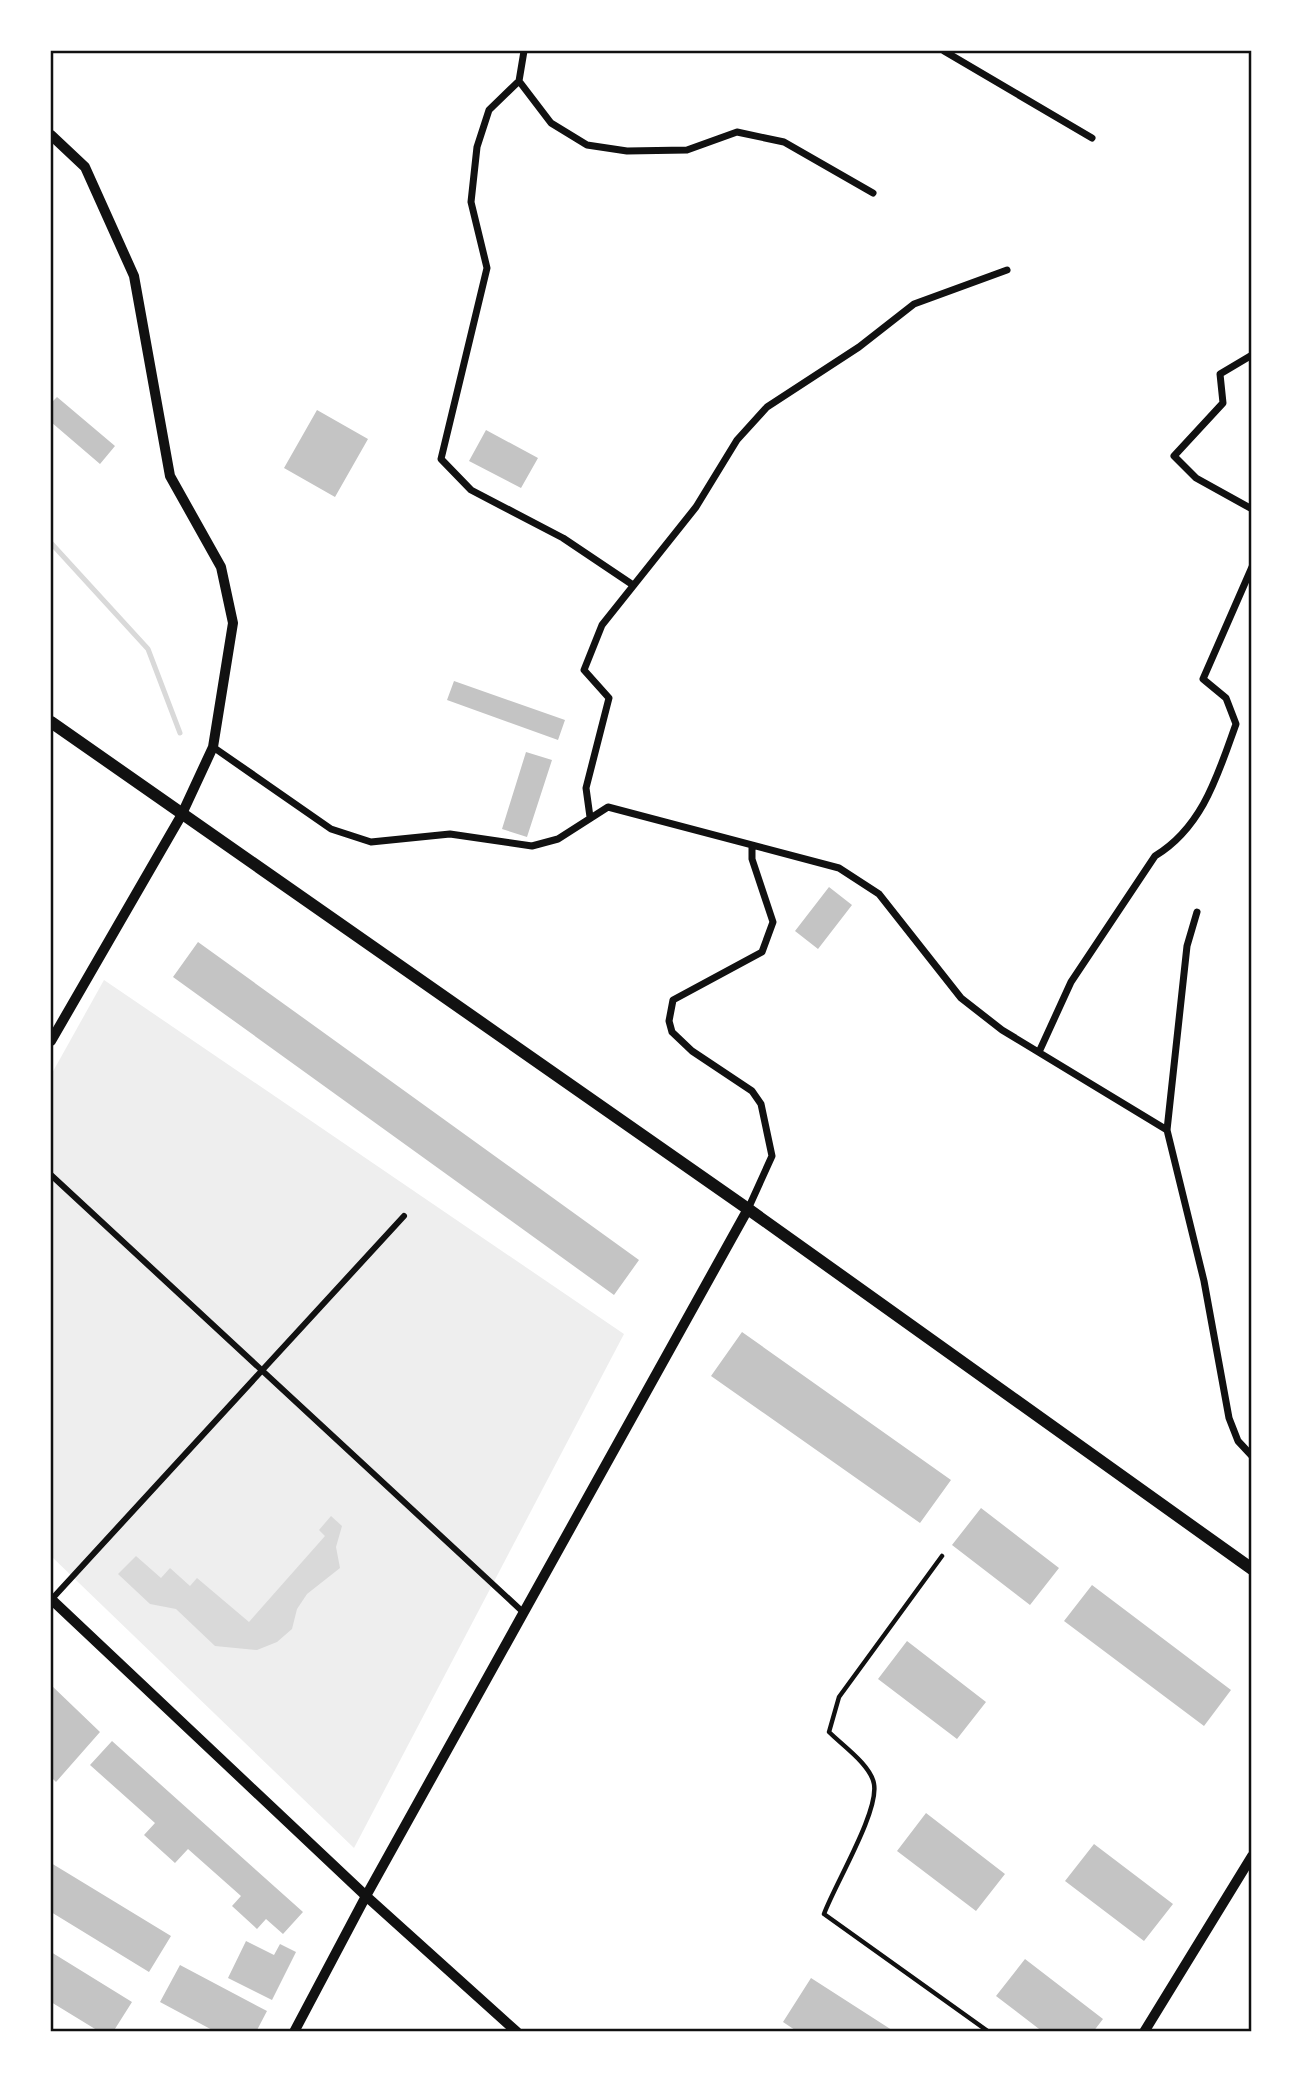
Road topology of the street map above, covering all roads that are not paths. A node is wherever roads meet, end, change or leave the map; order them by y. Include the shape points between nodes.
1 (524, 51) edge
2 (944, 51) edge
3 (519, 81) junction
4 (51, 135) edge
5 (1091, 138) dead end
6 (873, 192) dead end
7 (1007, 270) dead end
8 (1252, 355) edge
9 (1252, 509) edge
10 (1252, 567) edge
11 (633, 586) junction
12 (51, 722) edge
13 (212, 747) junction
14 (181, 816) junction
15 (590, 817) junction
16 (752, 845) junction
17 (1197, 912) dead end
18 (51, 1041) edge
19 (1039, 1052) junction
20 (1167, 1130) junction
21 (51, 1175) edge
22 (748, 1209) junction
23 (404, 1216) dead end
24 (262, 1371) junction
25 (1252, 1456) edge
26 (942, 1556) dead end
27 (1252, 1569) edge
28 (51, 1599) edge
29 (524, 1613) junction
30 (1252, 1856) edge
31 (366, 1896) junction
32 (294, 2032) edge
33 (517, 2032) edge
34 (989, 2032) edge
35 (1144, 2032) edge

1 - 3 street
2 - 5 street
3 - 6 street via 551,123 587,145 627,151 687,150 737,132 784,142
3 - 11 street via 489,110 477,147 471,202 487,268 441,459 471,491 563,538
4 - 13 street via 85,167 134,275 170,476 221,567 233,623
7 - 11 street via 915,304 767,407 737,440 696,507
8 - 9 street via 1220,374 1223,403 1174,456 1196,478
10 - 19 street via 1203,679 1226,698 1236,724 1211,795 1175,844 1155,856 1139,879 1071,982
11 - 15 street via 602,625 584,670 610,698 586,788
12 - 14 main road
13 - 14 street
13 - 15 street via 331,829 371,842 450,834 532,846 558,839
14 - 18 street
14 - 22 main road
15 - 16 street via 608,807
16 - 19 street via 839,868 879,894 961,998
16 - 22 street via 752,859 773,922 762,952 673,1000 668,1021 692,1051 752,1091 761,1104 772,1156
17 - 20 street via 1188,946
19 - 20 street
20 - 25 street via 1205,1281 1229,1418 1238,1441
21 - 24 street
22 - 27 main road
22 - 29 street
23 - 24 street
24 - 28 street
24 - 29 street
26 - 34 lane via 839,1697 829,1732 863,1766 874,1783 874,1795 873,1807 824,1914
28 - 31 street
29 - 31 street
30 - 35 street
31 - 32 street
31 - 33 street

